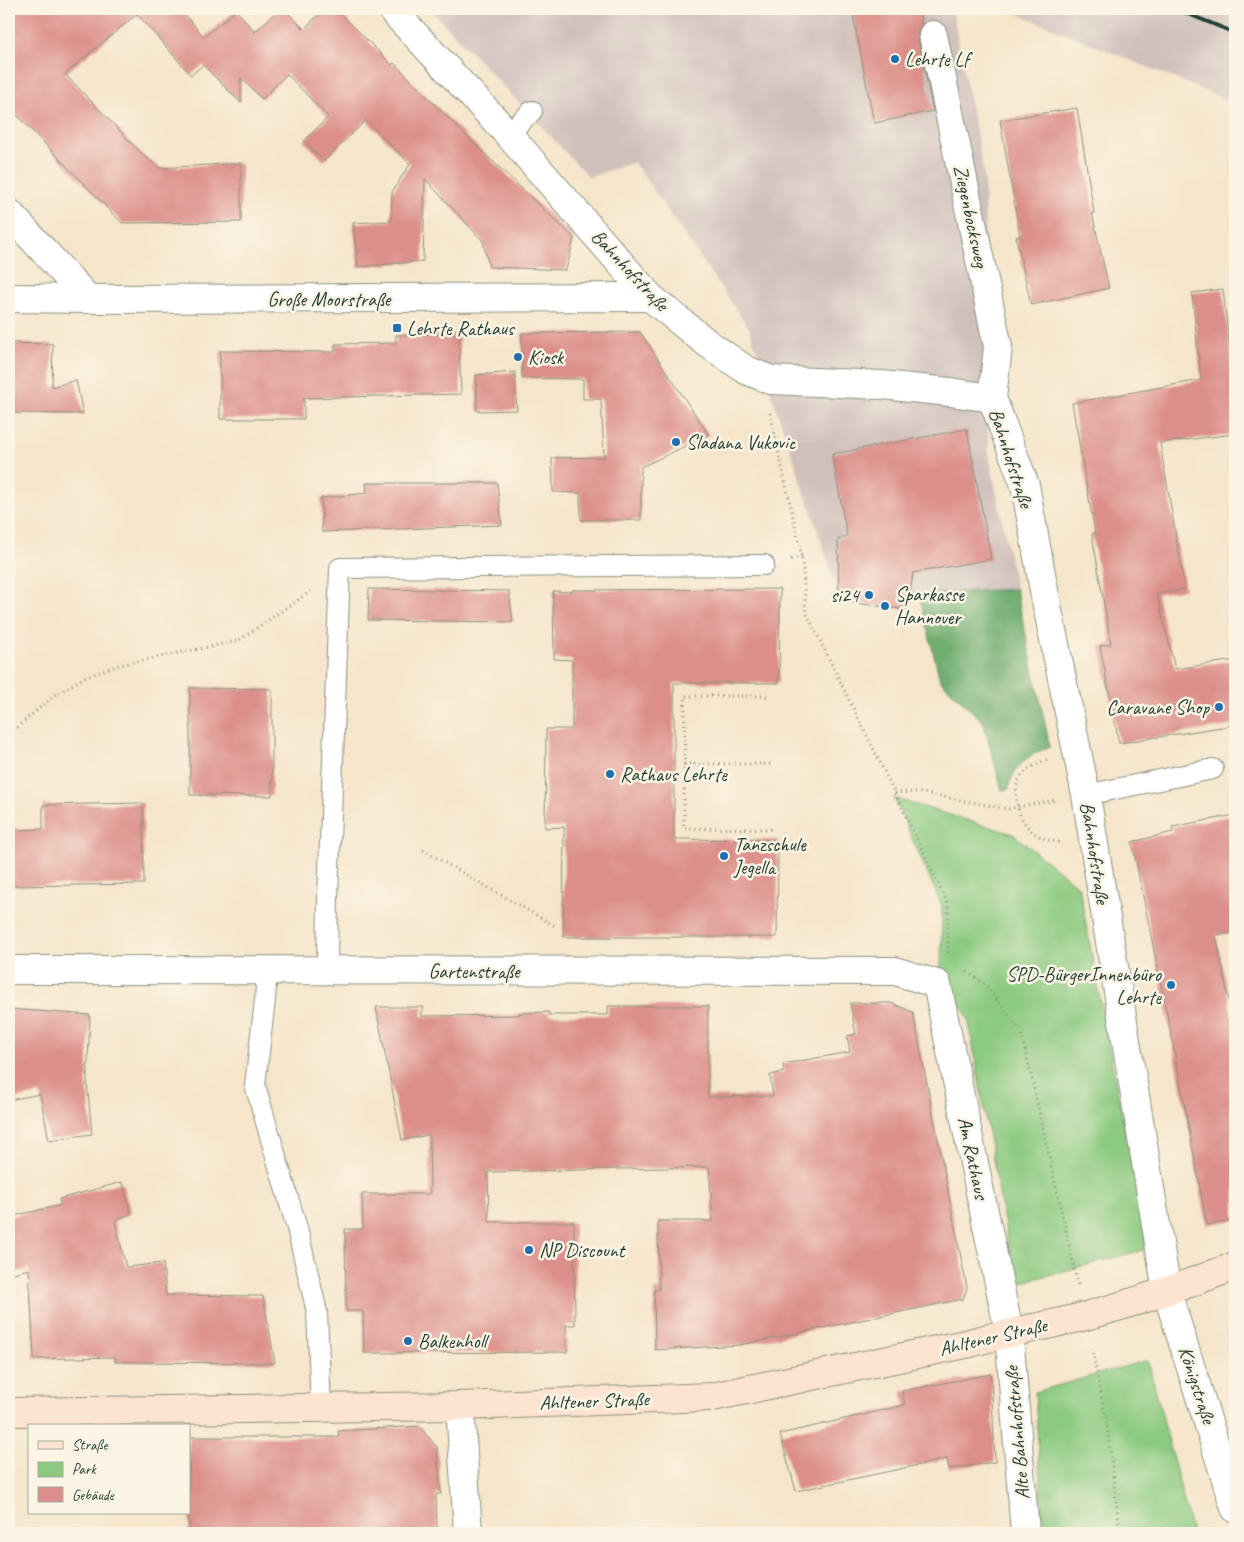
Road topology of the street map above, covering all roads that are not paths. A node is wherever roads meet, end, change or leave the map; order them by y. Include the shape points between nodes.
1 (391, 9) edge
2 (933, 34) dead end
3 (532, 111) dead end
4 (508, 134) junction
5 (9, 213) edge
6 (650, 297) junction
7 (9, 298) edge
8 (88, 300) junction
9 (992, 398) junction
10 (764, 565) dead end
11 (1213, 769) dead end
12 (1086, 795) junction
13 (9, 970) edge
14 (267, 970) junction
15 (327, 970) junction
16 (937, 984) joint
17 (1235, 1266) edge
18 (1167, 1292) junction
19 (1009, 1332) junction
20 (460, 1406) junction
21 (321, 1408) junction
22 (9, 1412) edge
23 (1235, 1506) edge
24 (468, 1533) edge
25 (1025, 1533) edge

1 - 4 street, Bahnhofstraße
2 - 9 street, Ziegenbocksweg via 998,347
3 - 4 lane
4 - 6 street, Bahnhofstraße
5 - 8 street
6 - 8 street, Große Moorstraße
6 - 9 street, Bahnhofstraße via 746,370 771,380 882,385
7 - 8 street, Große Moorstraße
9 - 12 street, Bahnhofstraße via 1024,486
10 - 15 lane via 340,568
11 - 12 lane
12 - 18 street, Bahnhofstraße
13 - 14 street, Gartenstraße
14 - 15 street, Gartenstraße
14 - 21 lane via 255,1085 317,1312
15 - 16 street, Gartenstraße via 895,970
16 - 19 street, Am Rathaus
17 - 18 main road, Ahltener Straße
18 - 19 main road, Ahltener Straße via 1085,1316
18 - 23 street, Königstraße
19 - 20 main road, Ahltener Straße via 712,1397
19 - 25 street, Alte Bahnhofstraße
20 - 21 main road, Ahltener Straße
20 - 24 street
21 - 22 main road, Ahltener Straße

